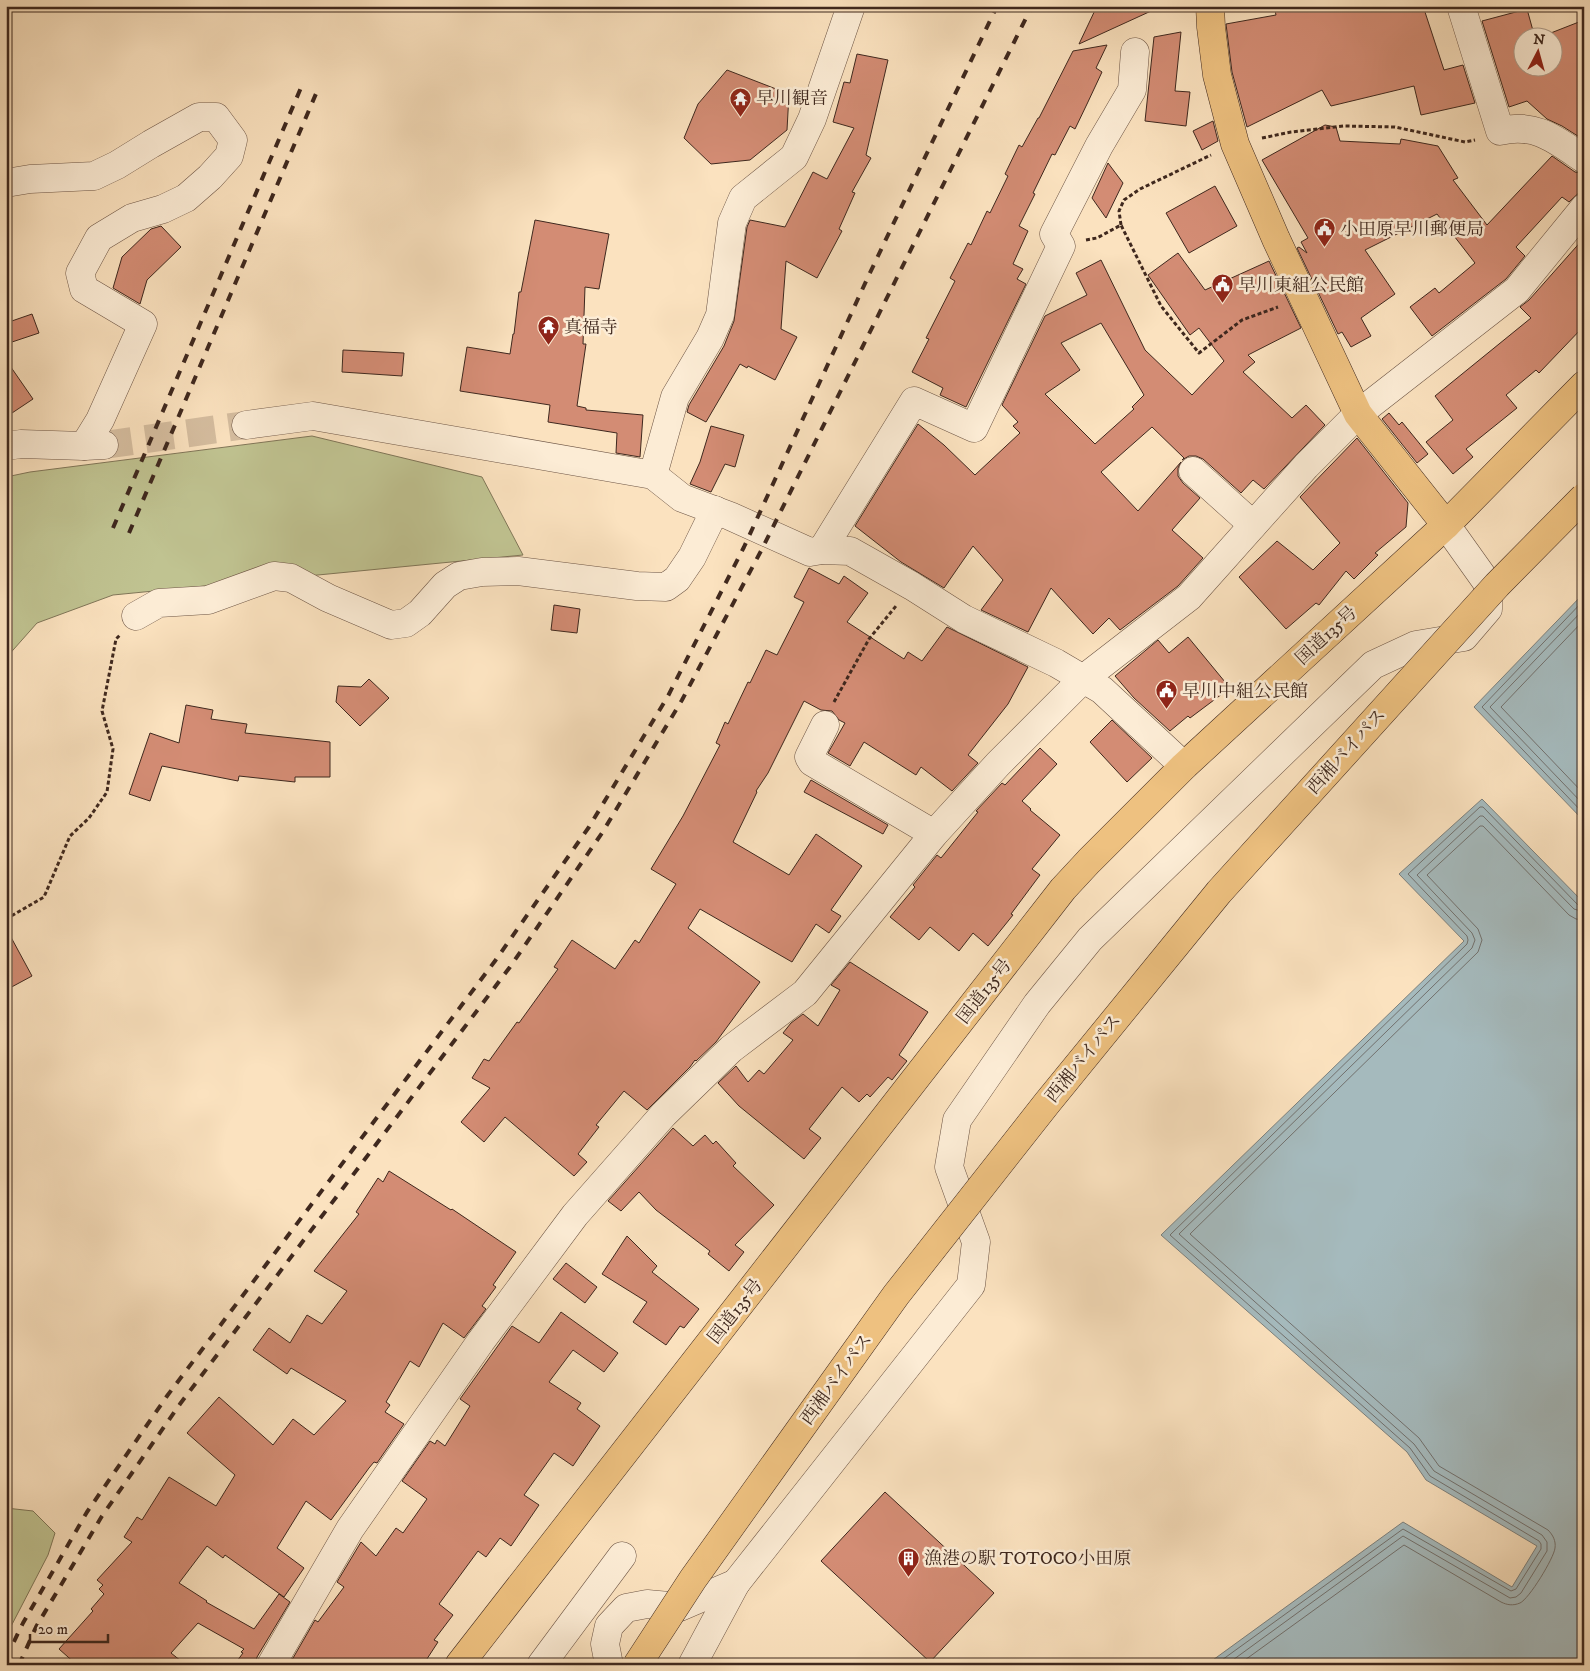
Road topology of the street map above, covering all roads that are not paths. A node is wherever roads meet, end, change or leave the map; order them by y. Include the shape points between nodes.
1 (850, 6) edge
2 (1210, 6) edge
3 (1461, 6) edge
4 (1135, 52) dead end
5 (1584, 159) edge
6 (6, 183) edge
7 (1584, 208) edge
8 (1584, 385) edge
9 (1358, 414) junction
10 (246, 425) tunnel mouth
11 (6, 446) edge
12 (1193, 471) dead end
13 (653, 475) junction
14 (1584, 497) edge
15 (715, 510) junction
16 (1584, 520) edge
17 (1446, 525) junction
18 (1254, 526) junction
19 (822, 550) junction
20 (136, 616) road end
21 (1083, 679) junction
22 (826, 725) road end
23 (1184, 766) junction
24 (934, 834) junction
25 (622, 1556) dead end
26 (736, 1583) junction
27 (271, 1665) edge
28 (459, 1665) edge
29 (541, 1665) edge
30 (609, 1665) edge
31 (637, 1665) edge
32 (652, 1665) edge
33 (692, 1665) edge

1 - 13 street via 812,119 794,157 743,198 732,223 720,315 675,397
2 - 9 main road via 1217,75 1235,144
3 - 5 street via 1500,131 1513,127 1537,130
4 - 19 street via 1132,90 1054,234 1061,246 974,428 914,401
6 - 11 street via 94,176 199,118 216,117 233,140 230,156 186,198 132,218 100,238 80,273 84,289 142,324 100,420 94,446
7 - 9 street via 1517,290
8 - 17 main road, 国道135号
9 - 17 main road
9 - 18 street via 1306,466
10 - 13 street via 313,416
12 - 18 street
13 - 15 street via 682,498
14 - 31 main road, 西湘バイパス, bridge via 1497,585 1219,892 1059,1088 896,1295 693,1579
15 - 19 street via 810,552
15 - 20 street via 692,556 676,579 666,587 518,571 482,572 459,576 445,585 420,613 406,623 391,625 291,578 274,576 208,600 159,603
16 - 32 main road, 西湘バイパス via 1497,607 1243,886 1143,1004 897,1318 693,1602
17 - 23 main road, 国道135号
17 - 26 street via 1488,584 1488,609 1464,637 1416,645 1373,664 1090,939 1037,1004 957,1120 949,1167 976,1242 971,1285
18 - 21 street via 1189,597
19 - 21 street via 850,551 964,619
21 - 23 street via 1102,690
21 - 24 street
22 - 24 street via 809,757 812,762
23 - 28 main road, 国道135号 via 1063,889
24 - 27 street via 806,992 731,1050 664,1114 575,1215 481,1341 350,1529
25 - 29 street
26 - 30 street via 680,1607 647,1604 626,1608 609,1626 605,1644
26 - 33 street

